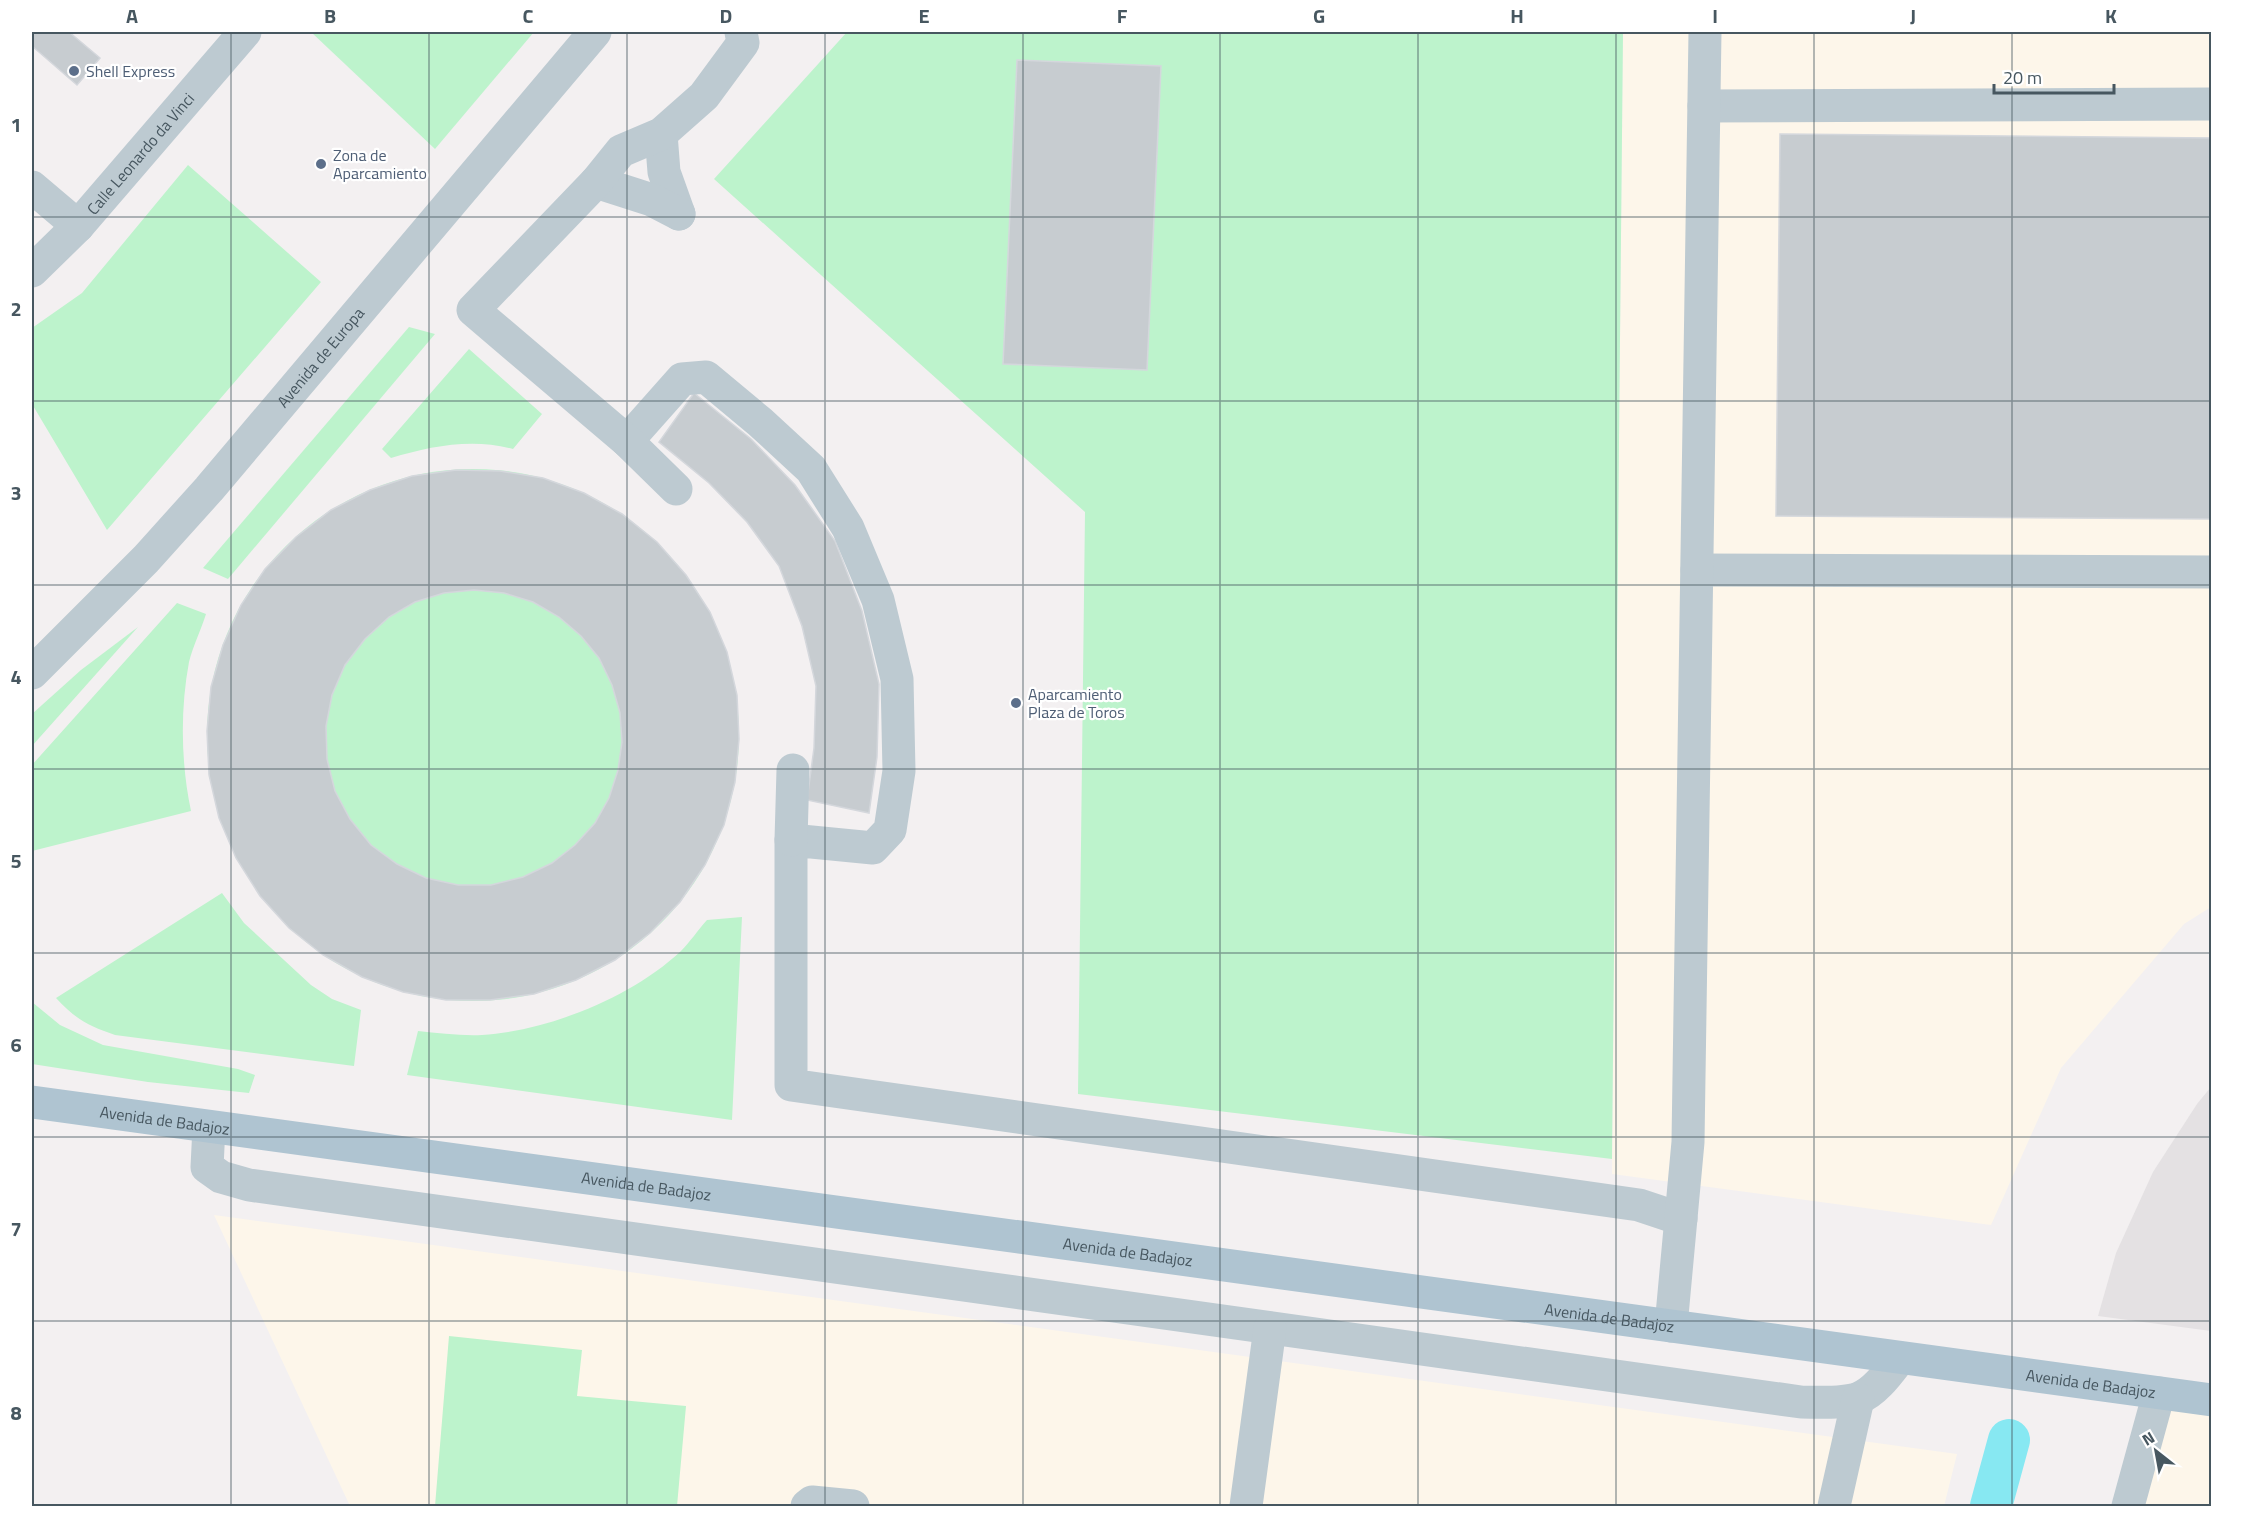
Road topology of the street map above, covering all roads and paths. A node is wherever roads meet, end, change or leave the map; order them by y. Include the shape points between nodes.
1 (245, 32) edge
2 (595, 32) edge
3 (741, 32) edge
4 (1705, 32) edge
5 (2211, 104) edge
6 (1704, 106) junction
7 (661, 134) junction
8 (596, 182) junction
9 (32, 187) edge
10 (78, 226) junction
11 (32, 271) edge
12 (627, 441) junction
13 (675, 489) dead end
14 (1697, 570) junction
15 (2211, 572) edge
16 (32, 673) edge
17 (793, 770) dead end
18 (791, 840) junction
19 (35, 1101) edge
20 (208, 1127) junction
21 (1681, 1219) junction
22 (1671, 1326) junction
23 (1270, 1328) junction
24 (1900, 1358) junction
25 (2159, 1393) junction
26 (1858, 1399) junction
27 (2211, 1400) edge
28 (807, 1506) edge
29 (853, 1506) edge
30 (1246, 1506) edge
31 (1834, 1506) edge
32 (2128, 1506) edge

1 - 10 street, Calle Leonardo da Vinci
2 - 16 street, Avenida de Europa via 209,489 146,559
3 - 7 street via 743,43 704,96
4 - 6 street
5 - 6 street
6 - 14 street
7 - 8 street via 621,151
7 - 8 street via 664,172 679,214 652,200
8 - 12 street via 474,310
9 - 10 street
10 - 11 street, Calle Leonardo da Vinci
12 - 13 street
12 - 18 street via 682,379 706,377 811,469 848,528 878,600 897,679 898,771 890,830 873,848
14 - 15 street
14 - 21 street via 1688,1142
17 - 18 street
18 - 21 street via 792,1084 1639,1205
19 - 20 main road, Avenida de Badajoz
20 - 22 main road, Avenida de Badajoz
20 - 23 street via 207,1167 221,1177 249,1185
21 - 22 street
22 - 24 main road, Avenida de Badajoz
23 - 26 street via 1801,1402
23 - 30 street
24 - 25 main road, Avenida de Badajoz
24 - 26 street via 1876,1386
25 - 27 main road, Avenida de Badajoz
25 - 32 street
26 - 31 street
28 - 29 street via 812,1502

